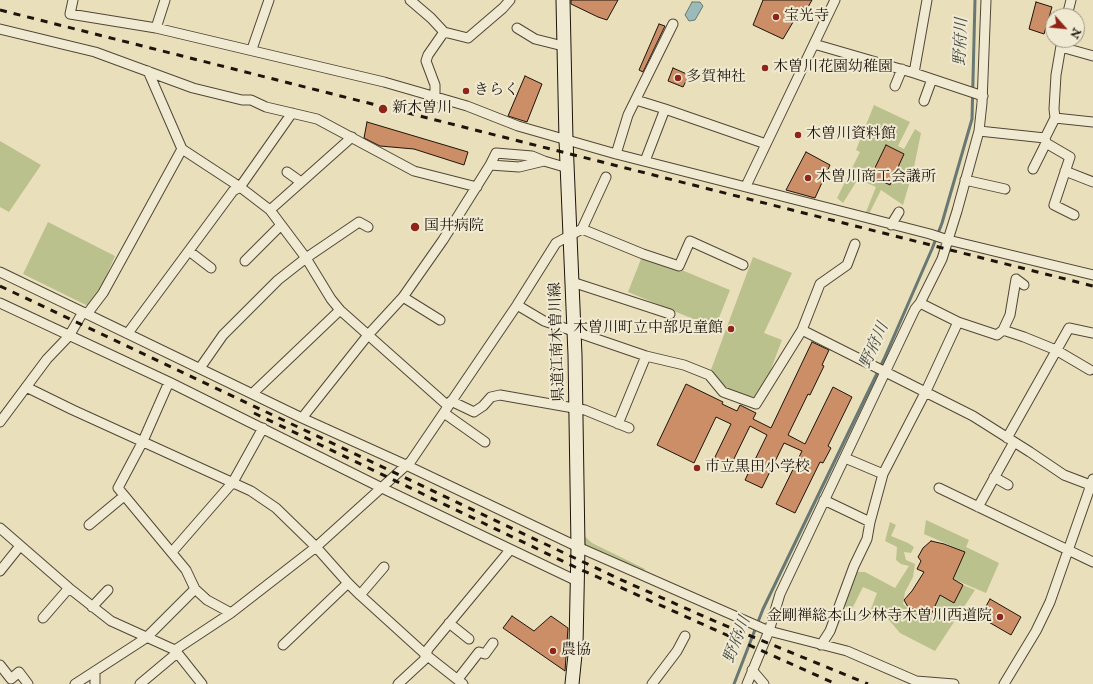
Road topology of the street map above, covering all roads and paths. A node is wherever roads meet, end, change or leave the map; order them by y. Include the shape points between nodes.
1 (73, 0) edge
2 (164, 0) edge
3 (269, 0) edge
4 (410, 0) edge
5 (510, 0) edge
6 (563, 0) edge
7 (835, 0) edge
8 (927, 0) edge
9 (986, 0) edge
10 (673, 24) dead end
11 (156, 28) junction
12 (517, 28) dead end
13 (0, 29) edge
14 (444, 32) junction
15 (814, 44) junction
16 (563, 46) junction
17 (1060, 48) edge
18 (1073, 48) edge
19 (252, 50) junction
20 (1093, 56) edge
21 (902, 70) junction
22 (148, 71) junction
23 (914, 73) junction
24 (932, 79) junction
25 (895, 86) dead end
26 (981, 95) junction
27 (435, 96) junction
28 (636, 100) junction
29 (924, 101) dead end
30 (665, 109) junction
31 (292, 113) junction
32 (1055, 118) junction
33 (1093, 122) edge
34 (979, 131) junction
35 (352, 137) junction
36 (566, 140) junction
37 (1046, 140) junction
38 (766, 144) junction
39 (182, 149) junction
40 (616, 154) junction
41 (523, 155) junction
42 (544, 161) junction
43 (645, 161) junction
44 (490, 165) junction
45 (524, 166) junction
46 (568, 168) junction
47 (1033, 169) dead end
48 (1065, 171) junction
49 (287, 172) dead end
50 (606, 177) dead end
51 (965, 180) junction
52 (301, 182) junction
53 (1093, 182) edge
54 (746, 186) junction
55 (240, 187) junction
56 (477, 187) junction
57 (1005, 189) dead end
58 (270, 210) junction
59 (899, 212) dead end
60 (1074, 215) dead end
61 (281, 225) junction
62 (891, 225) junction
63 (368, 227) dead end
64 (582, 229) junction
65 (570, 236) junction
66 (946, 240) junction
67 (855, 244) dead end
68 (189, 251) junction
69 (306, 258) junction
70 (245, 261) dead end
71 (743, 265) dead end
72 (211, 268) dead end
73 (0, 272) edge
74 (1093, 275) edge
75 (572, 282) junction
76 (1024, 285) dead end
77 (402, 297) junction
78 (920, 303) junction
79 (0, 304) edge
80 (517, 305) junction
81 (340, 310) junction
82 (85, 313) junction
83 (670, 314) dead end
84 (440, 320) dead end
85 (958, 322) junction
86 (1093, 323) edge
87 (802, 330) junction
88 (1003, 330) junction
89 (574, 331) junction
90 (128, 333) junction
91 (1091, 333) edge
92 (368, 335) junction
93 (69, 336) junction
94 (1056, 350) junction
95 (646, 356) junction
96 (200, 368) junction
97 (1090, 370) dead end
98 (884, 371) junction
99 (169, 382) junction
100 (26, 387) junction
101 (926, 391) junction
102 (253, 393) junction
103 (448, 406) junction
104 (576, 408) junction
105 (302, 418) junction
106 (0, 422) edge
107 (618, 424) junction
108 (263, 428) junction
109 (629, 428) dead end
110 (1011, 440) junction
111 (143, 441) junction
112 (485, 442) dead end
113 (845, 458) junction
114 (406, 465) junction
115 (883, 474) junction
116 (994, 477) junction
117 (233, 482) junction
118 (1092, 483) edge
119 (1008, 485) dead end
120 (382, 488) junction
121 (939, 488) dead end
122 (124, 496) junction
123 (824, 500) junction
124 (978, 507) junction
125 (870, 522) junction
126 (89, 525) dead end
127 (0, 528) edge
128 (20, 546) junction
129 (316, 547) junction
130 (578, 547) junction
131 (510, 550) junction
132 (1068, 550) junction
133 (172, 552) junction
134 (1093, 562) edge
135 (384, 567) dead end
136 (0, 572) edge
137 (577, 581) junction
138 (348, 583) junction
139 (69, 588) junction
140 (195, 589) junction
141 (108, 590) dead end
142 (360, 595) junction
143 (92, 606) junction
144 (231, 613) junction
145 (43, 618) dead end
146 (448, 623) junction
147 (766, 630) junction
148 (685, 636) dead end
149 (146, 638) junction
150 (469, 639) dead end
151 (493, 643) dead end
152 (283, 645) dead end
153 (821, 645) junction
154 (176, 651) junction
155 (425, 654) junction
156 (0, 665) edge
157 (752, 670) junction
158 (95, 671) junction
159 (460, 682) edge
160 (28, 684) edge
161 (75, 684) edge
162 (95, 684) edge
163 (140, 684) edge
164 (202, 684) edge
165 (398, 684) edge
166 (572, 684) edge
167 (652, 684) edge
168 (747, 684) edge
169 (764, 684) edge
170 (954, 684) edge
171 (1004, 684) edge

1 - 11 street via 70,14
2 - 11 street
3 - 19 street
4 - 14 street
5 - 14 street via 468,38
6 - 16 main road, 県道江南木曽川線
7 - 15 street
8 - 23 street
9 - 26 street
10 - 28 street
11 - 19 street
12 - 16 street via 535,39
13 - 22 street via 95,52
14 - 27 street via 426,61 436,85
15 - 21 street
15 - 38 street
16 - 36 main road, 県道江南木曽川線
17 - 32 street via 1056,75
18 - 20 street
19 - 27 street
21 - 23 street
21 - 25 street
22 - 31 street via 193,88 251,100 266,107
22 - 39 street
23 - 24 street
24 - 26 street
24 - 29 street
26 - 34 street
27 - 36 street via 518,126
28 - 30 street
28 - 40 street via 628,115
30 - 38 street
30 - 43 street
31 - 35 street via 317,119
31 - 55 street
32 - 33 street
32 - 37 street
34 - 37 street
34 - 51 street
35 - 52 street
35 - 56 street via 414,171
36 - 40 street
36 - 46 main road, 県道江南木曽川線
37 - 47 street
37 - 48 street via 1070,157
38 - 54 street
39 - 55 street
39 - 82 street via 103,293
40 - 43 street
41 - 42 street
41 - 44 street via 496,153
41 - 45 street
42 - 45 street
42 - 46 street
43 - 54 street
44 - 45 street
44 - 56 street
46 - 65 main road, 県道江南木曽川線
48 - 53 street
48 - 60 street via 1054,205
49 - 52 street
50 - 64 street
51 - 57 street
51 - 66 street
52 - 58 street
54 - 62 street
55 - 58 street
55 - 68 street via 233,191
56 - 77 street
58 - 61 street
59 - 62 street
61 - 69 street
61 - 70 street
62 - 66 street
63 - 69 street via 360,222
64 - 65 street
64 - 71 street via 679,266 690,242
65 - 75 main road, 県道江南木曽川線
65 - 80 street via 556,243
66 - 74 street
66 - 78 street via 942,258
67 - 87 street via 847,265 820,284
68 - 72 street
68 - 90 street
69 - 81 street
69 - 96 street via 278,280 239,318 223,335
73 - 82 street
75 - 83 street
75 - 89 main road, 県道江南木曽川線
76 - 88 street via 1016,280 1010,315
77 - 84 street
77 - 92 street
78 - 85 street
78 - 98 street
79 - 93 street
80 - 89 street via 544,320
80 - 103 street
81 - 92 street
81 - 102 street
82 - 90 street
82 - 93 street
85 - 88 street via 997,335
85 - 101 street
86 - 91 street
87 - 95 street via 756,404 724,392 709,375 684,365
87 - 98 street
88 - 94 street
89 - 95 street
89 - 104 main road, 県道江南木曽川線
90 - 96 street
91 - 94 street via 1069,328
92 - 103 street
92 - 105 street
93 - 99 street
93 - 100 street
94 - 97 street
94 - 110 street
95 - 107 street
96 - 102 street
98 - 101 street
98 - 113 street
99 - 108 street
99 - 111 street
100 - 106 street
100 - 111 street
101 - 110 street
101 - 115 street
102 - 105 street
103 - 104 street via 474,412 491,398 500,396
103 - 112 street
103 - 114 street via 411,462
104 - 107 street
104 - 130 main road, 県道江南木曽川線
105 - 114 street
107 - 109 street
108 - 117 street
108 - 120 street
110 - 116 street
110 - 118 street via 1064,475
111 - 117 street
111 - 122 street via 118,488
113 - 115 street
113 - 123 street
114 - 120 street
114 - 130 street
115 - 125 street
116 - 119 street
116 - 124 street
117 - 129 street via 251,490 276,508
117 - 133 street
118 - 132 street
120 - 129 street
120 - 131 street
121 - 124 street
122 - 126 street
122 - 133 street
123 - 125 street
123 - 147 street
124 - 132 street
125 - 153 street via 867,539 830,631
127 - 128 street
128 - 136 street
128 - 139 street
129 - 138 street
129 - 144 street
130 - 137 main road, 県道江南木曽川線
130 - 147 street
131 - 137 street
131 - 146 street
132 - 134 street
132 - 171 street via 1050,602
133 - 140 street via 186,570
135 - 142 street
137 - 166 main road, 県道江南木曽川線 via 576,645
138 - 142 street
138 - 152 street
139 - 143 street
139 - 145 street
140 - 144 street via 206,600
140 - 149 street
141 - 143 street
142 - 155 street
143 - 149 street via 110,621
144 - 154 street
146 - 150 street
146 - 155 street
147 - 153 street
147 - 157 street
148 - 167 street via 677,652
149 - 154 street
149 - 158 street
151 - 159 street via 485,654 479,652
153 - 170 street via 847,651 916,681
154 - 163 street
154 - 164 street
155 - 159 street
155 - 165 street via 424,660
156 - 160 street via 11,679 19,672
157 - 168 street
157 - 169 street
158 - 161 street
158 - 162 street

